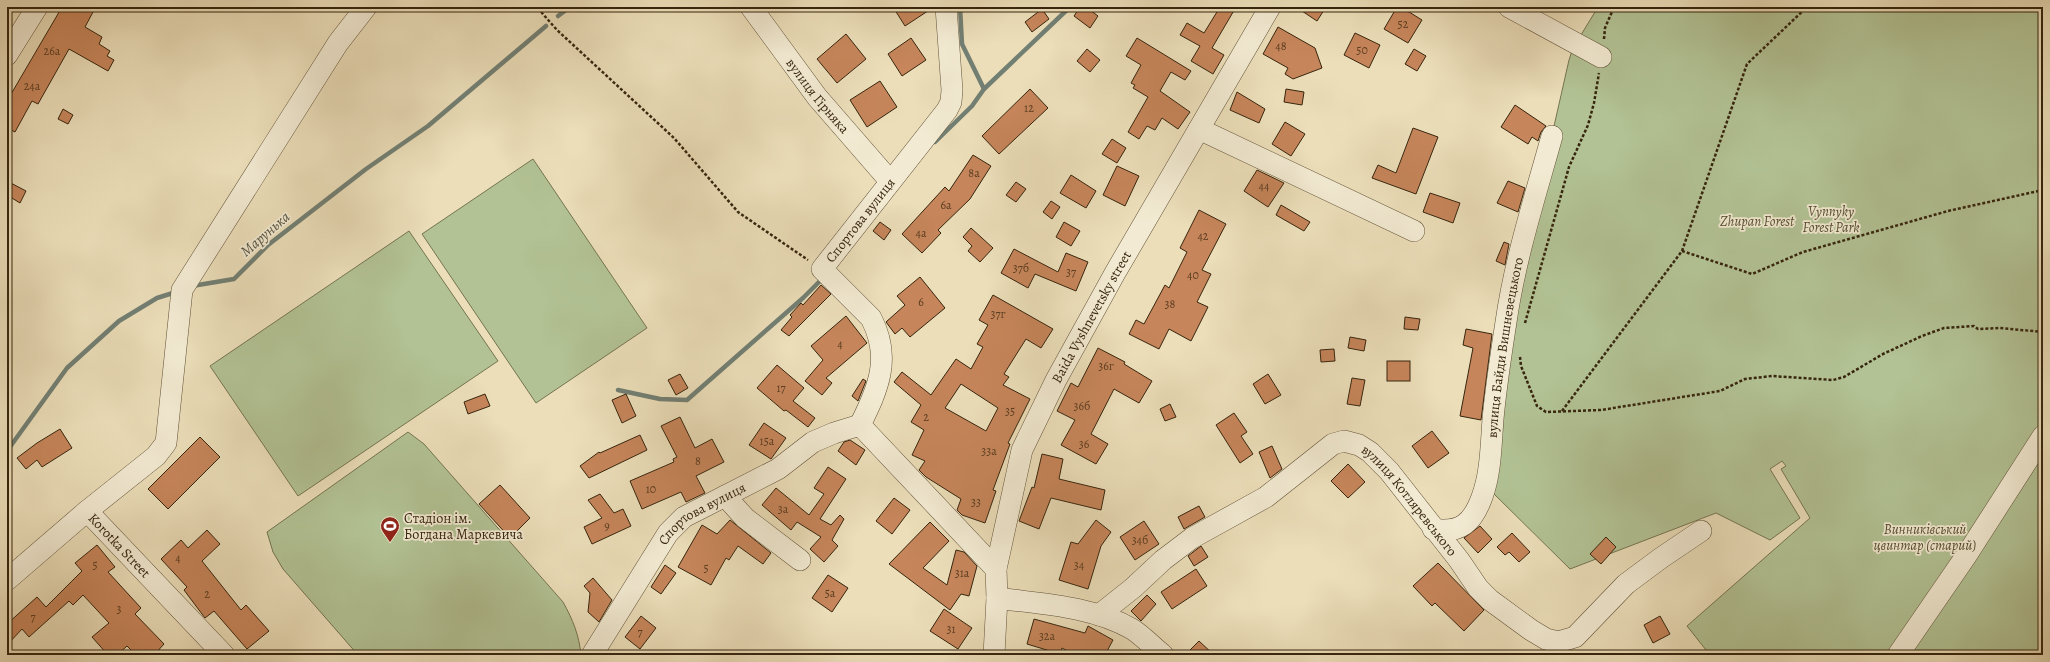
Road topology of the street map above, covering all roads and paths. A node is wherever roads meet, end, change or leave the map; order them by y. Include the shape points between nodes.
1 (37, 7) edge
2 (366, 7) edge
3 (540, 7) edge
4 (751, 7) edge
5 (1270, 7) edge
6 (1509, 7) edge
7 (1614, 7) edge
8 (1807, 7) edge
9 (945, 8) edge
10 (7, 55) edge
11 (1601, 57) junction
12 (1199, 129) junction
13 (1552, 136) dead end
14 (890, 182) junction
15 (2043, 190) edge
16 (1414, 231) dead end
17 (1682, 251) junction
18 (822, 269) junction
19 (1524, 328) dead end
20 (2043, 332) edge
21 (1519, 352) dead end
22 (1562, 411) junction
23 (860, 426) junction
24 (2043, 436) edge
25 (725, 496) junction
26 (87, 511) junction
27 (1433, 529) junction
28 (1701, 531) dead end
29 (800, 560) dead end
30 (996, 569) junction
31 (7, 580) edge
32 (998, 598) junction
33 (1099, 615) junction
34 (224, 655) edge
35 (592, 655) edge
36 (994, 655) edge
37 (1163, 655) edge
38 (1898, 655) edge

1 - 10 street
2 - 26 street via 338,43 182,290 166,443 156,456
3 - 18 path via 557,30 674,138 738,212
4 - 14 street, вулиця Гірняка via 817,97
5 - 12 street, Baida Vyshnevetsky street
6 - 11 street
7 - 11 path via 1605,28
8 - 17 path via 1747,64
9 - 14 street, Спортова вулиця via 951,102
11 - 19 path via 1588,125 1569,167
12 - 16 street
12 - 30 street, Baida Vyshnevetsky street via 1063,366 1022,450
13 - 27 street, вулиця Байди Вишневецького via 1512,284 1495,400 1488,473 1482,497 1471,518 1461,528 1447,532
14 - 18 street, Спортова вулиця
15 - 17 path via 1948,211 1803,252 1752,274
17 - 22 path
18 - 23 street, Спортова вулиця via 871,318 876,328 882,355 882,370 876,393
20 - 22 path via 2000,328 1978,329 1974,326 1944,328 1883,354 1844,377 1833,380 1772,376 1745,379 1720,391 1601,410
21 - 22 path via 1521,366 1537,406 1546,412
23 - 25 street, Спортова вулиця via 834,432 813,442 778,469
23 - 30 street
24 - 38 street via 1966,556
25 - 29 street via 751,522
25 - 35 street, Спортова вулиця via 684,517 674,526
26 - 31 street, Korotka Street
26 - 34 street, Korotka Street
27 - 28 street, вулиця Котляревського via 1490,600 1531,630 1546,639 1558,642 1575,637 1626,584
27 - 33 street, вулиця Котляревського via 1370,452 1344,441 1333,444 1266,497 1192,538
30 - 32 street, Baida Vyshnevetsky street
32 - 33 street via 1063,606
32 - 36 street, Baida Vyshnevetsky street
33 - 37 street via 1133,630

